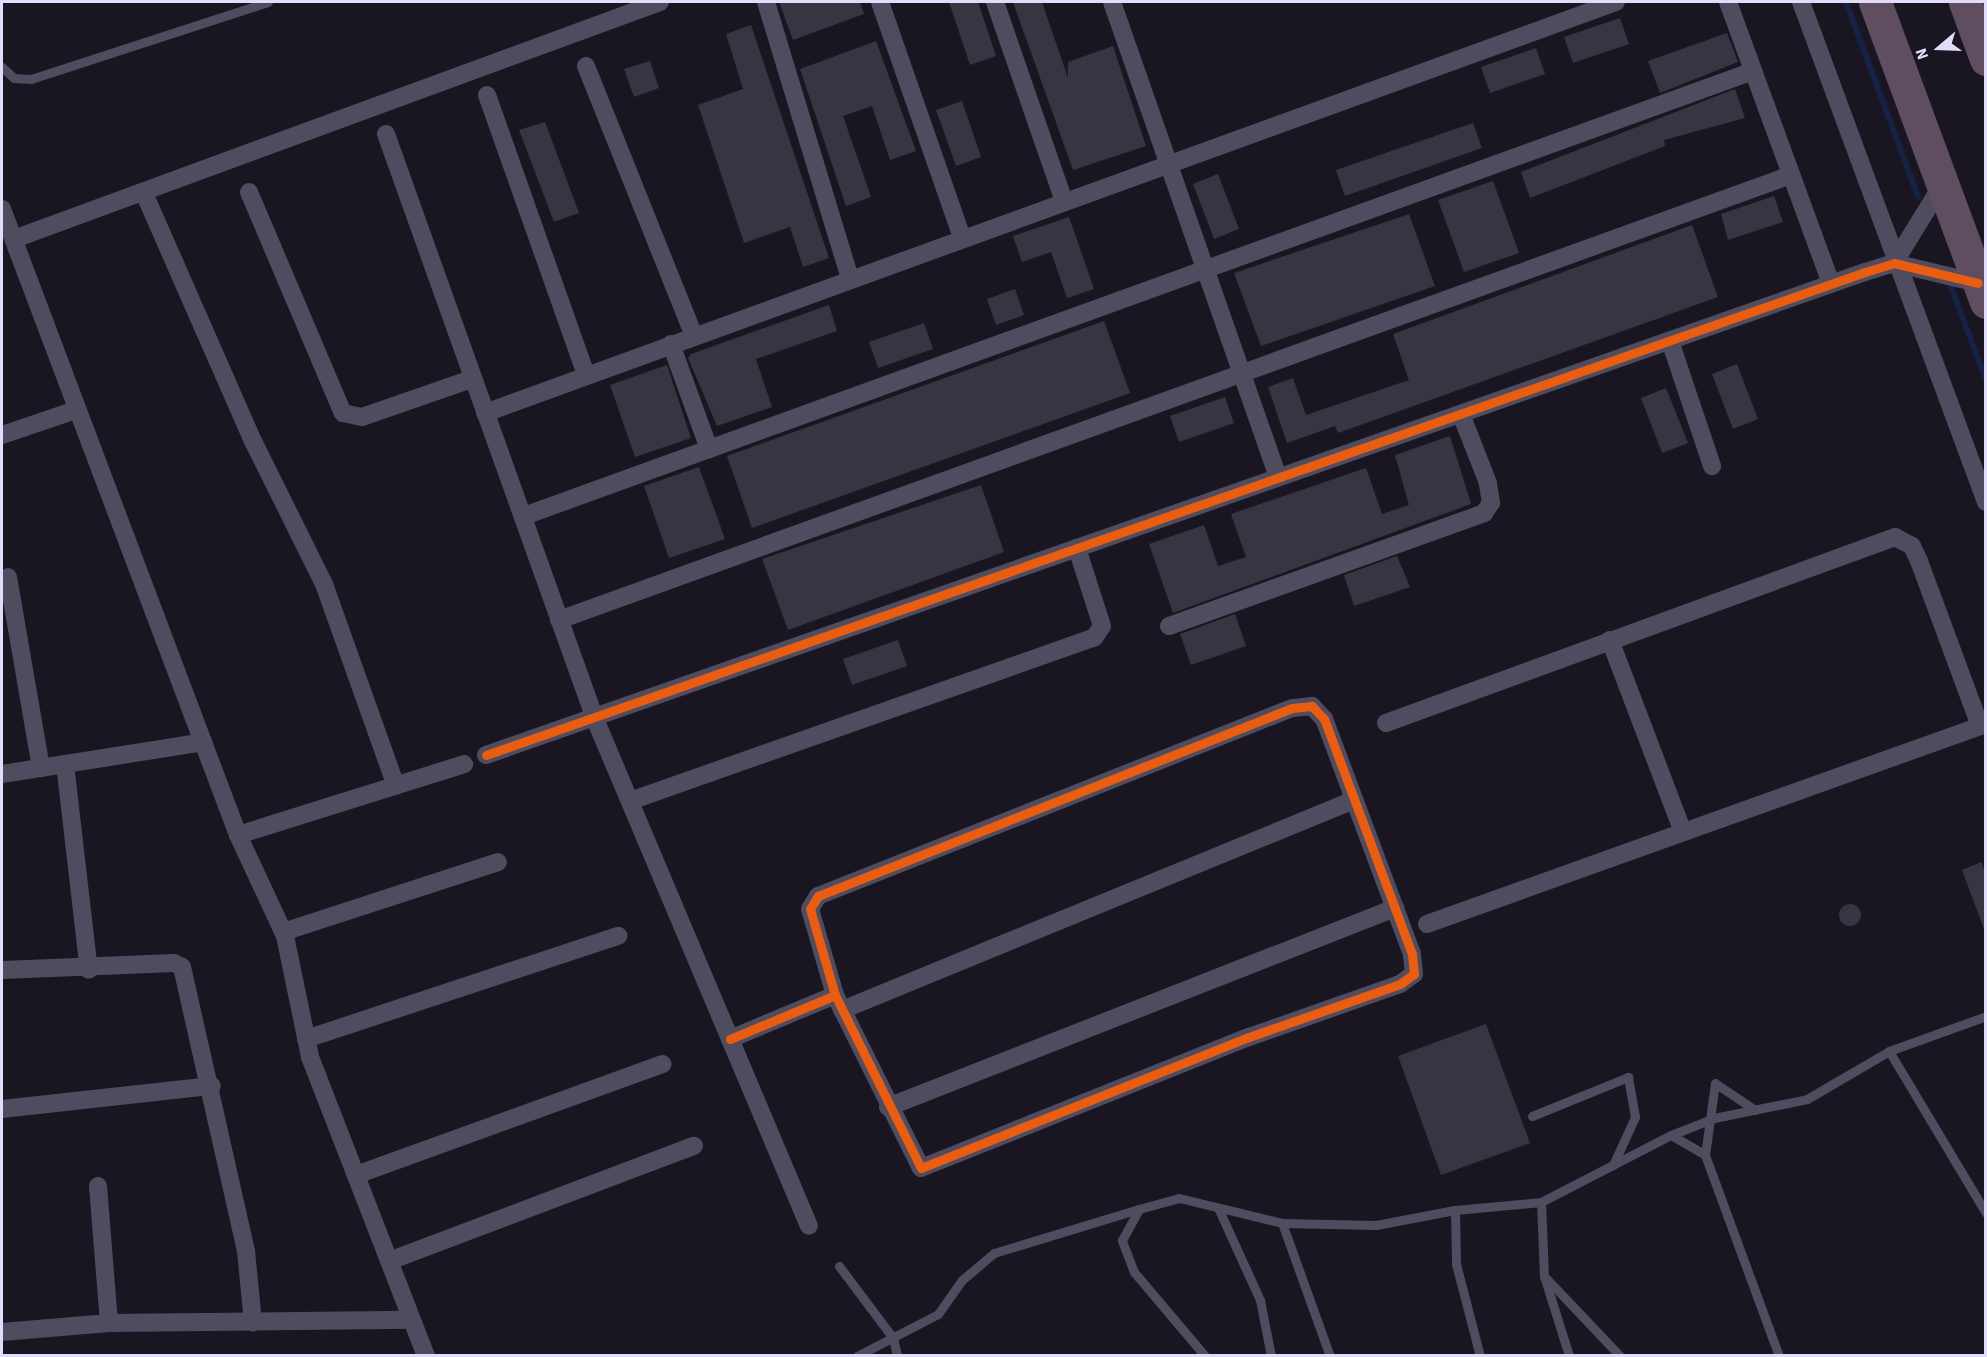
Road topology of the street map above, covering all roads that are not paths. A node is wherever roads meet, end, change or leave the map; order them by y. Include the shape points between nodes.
1 (268, 2) edge
2 (660, 2) edge
3 (766, 2) edge
4 (880, 2) edge
5 (995, 2) edge
6 (1113, 2) edge
7 (1616, 2) edge
8 (1728, 2) edge
9 (1801, 2) edge
10 (1875, 2) edge
11 (1965, 2) edge
12 (1986, 59) edge
13 (586, 66) dead end
14 (2, 67) edge
15 (1754, 71) junction
16 (487, 95) dead end
17 (386, 134) dead end
18 (1171, 162) junction
19 (1791, 175) junction
20 (1942, 184) junction
21 (249, 192) dead end
22 (144, 193) junction
23 (1064, 201) junction
24 (2, 209) edge
25 (962, 238) junction
26 (14, 239) junction
27 (1894, 263) junction
28 (1207, 269) junction
29 (850, 279) junction
30 (1831, 283) junction
31 (1982, 292) edge
32 (693, 336) junction
33 (1670, 341) junction
34 (671, 344) junction
35 (586, 375) junction
36 (1244, 375) junction
37 (472, 379) junction
38 (76, 410) junction
39 (485, 413) junction
40 (1461, 414) junction
41 (2, 435) edge
42 (709, 449) junction
43 (1712, 466) dead end
44 (1278, 477) junction
45 (1986, 502) edge
46 (524, 516) junction
47 (1077, 548) junction
48 (8, 577) dead end
49 (559, 620) junction
50 (1169, 627) dead end
51 (1610, 640) junction
52 (595, 720) junction
53 (1386, 723) dead end
54 (1983, 725) edge
55 (203, 742) junction
56 (486, 755) dead end
57 (65, 764) junction
58 (464, 764) dead end
59 (41, 768) junction
60 (2, 774) edge
61 (396, 786) junction
62 (1354, 800) junction
63 (630, 801) junction
64 (1683, 832) junction
65 (238, 836) junction
66 (498, 862) dead end
67 (1395, 908) junction
68 (1427, 924) dead end
69 (283, 932) junction
70 (618, 936) dead end
71 (2, 970) edge
72 (89, 970) junction
73 (838, 1003) junction
74 (1986, 1016) edge
75 (306, 1039) junction
76 (730, 1039) junction
77 (1889, 1051) junction
78 (663, 1064) dead end
79 (212, 1086) junction
80 (888, 1107) junction
81 (2, 1109) edge
82 (1755, 1110) junction
83 (1532, 1116) dead end
84 (1714, 1118) junction
85 (1671, 1135) junction
86 (694, 1146) dead end
87 (1705, 1155) junction
88 (1613, 1165) junction
89 (356, 1175) junction
90 (98, 1186) dead end
91 (1541, 1202) junction
92 (1139, 1209) junction
93 (1219, 1210) junction
94 (1455, 1210) junction
95 (1986, 1213) edge
96 (1282, 1223) junction
97 (810, 1226) dead end
98 (389, 1261) junction
99 (839, 1266) dead end
100 (1544, 1276) junction
101 (411, 1320) junction
102 (109, 1323) junction
103 (253, 1323) junction
104 (2, 1332) edge
105 (893, 1338) junction
106 (426, 1356) edge
107 (857, 1356) edge
108 (897, 1356) edge
109 (1205, 1356) edge
110 (1271, 1356) edge
111 (1330, 1356) edge
112 (1480, 1356) edge
113 (1569, 1356) edge
114 (1620, 1356) edge
115 (1779, 1356) edge

1 - 14 lane via 31,79 14,78
2 - 22 street
3 - 29 street
4 - 25 street
5 - 23 street
6 - 18 street
7 - 18 street
8 - 15 street
9 - 27 street
10 - 20 highway
11 - 12 highway
13 - 32 street
15 - 19 street
15 - 28 street
16 - 35 street
17 - 37 street
18 - 23 street
18 - 28 street
19 - 30 street
19 - 36 street
20 - 27 street
20 - 31 highway
21 - 37 street via 343,413 362,417
22 - 26 street
22 - 61 street via 254,443 324,584
23 - 25 street
24 - 26 street
25 - 29 street
26 - 38 street
27 - 30 street
27 - 31 street
27 - 45 street
28 - 36 street
28 - 42 street
29 - 32 street
30 - 33 street
32 - 34 street
33 - 40 street
33 - 43 street
34 - 35 street
34 - 42 street
35 - 39 street
36 - 44 street
36 - 49 street
37 - 39 street
38 - 41 street
38 - 55 street
39 - 46 street
40 - 44 street
40 - 50 street via 1488,483 1491,503 1485,513
42 - 46 street
44 - 47 street
46 - 49 street
47 - 52 street
47 - 63 street via 1102,626 1094,638
48 - 59 street
49 - 52 street
51 - 53 street
51 - 54 street via 1895,537 1912,546
51 - 64 street
52 - 56 street
52 - 63 street
54 - 64 street
55 - 57 street
55 - 65 street
57 - 59 street
57 - 72 street
58 - 61 street
59 - 60 street
61 - 65 street
62 - 67 street
62 - 73 street
62 - 73 street via 1324,719 1312,706 1292,708 818,896 810,909
63 - 76 street
64 - 68 street
65 - 69 street
66 - 69 street
67 - 80 street
67 - 80 street via 1414,974 1400,984 1249,1037 937,1165 921,1168 912,1159
69 - 75 street
70 - 75 street
71 - 72 street
72 - 79 street via 174,963 182,967
73 - 76 street
73 - 80 street
74 - 77 lane
75 - 89 street
76 - 97 street
77 - 82 lane via 1807,1099
77 - 95 lane
78 - 89 street
79 - 81 street
79 - 103 street via 246,1251
82 - 84 lane
82 - 84 lane via 1715,1083
83 - 88 lane via 1629,1077 1635,1117
84 - 85 lane
84 - 87 lane
85 - 87 lane
85 - 88 lane
86 - 98 street
87 - 115 lane
88 - 91 lane
89 - 98 street
90 - 102 street
91 - 94 lane
91 - 100 lane
92 - 93 lane via 1179,1198
92 - 105 lane via 994,1253 962,1280 938,1314
92 - 109 lane via 1122,1240 1134,1272
93 - 96 lane
93 - 110 lane via 1260,1300
94 - 96 lane via 1376,1225
94 - 112 lane via 1456,1264
96 - 111 lane
98 - 101 street
99 - 105 lane
100 - 113 lane
100 - 114 lane
101 - 103 street
101 - 106 street
102 - 103 street
102 - 104 street
105 - 107 lane
105 - 108 lane

